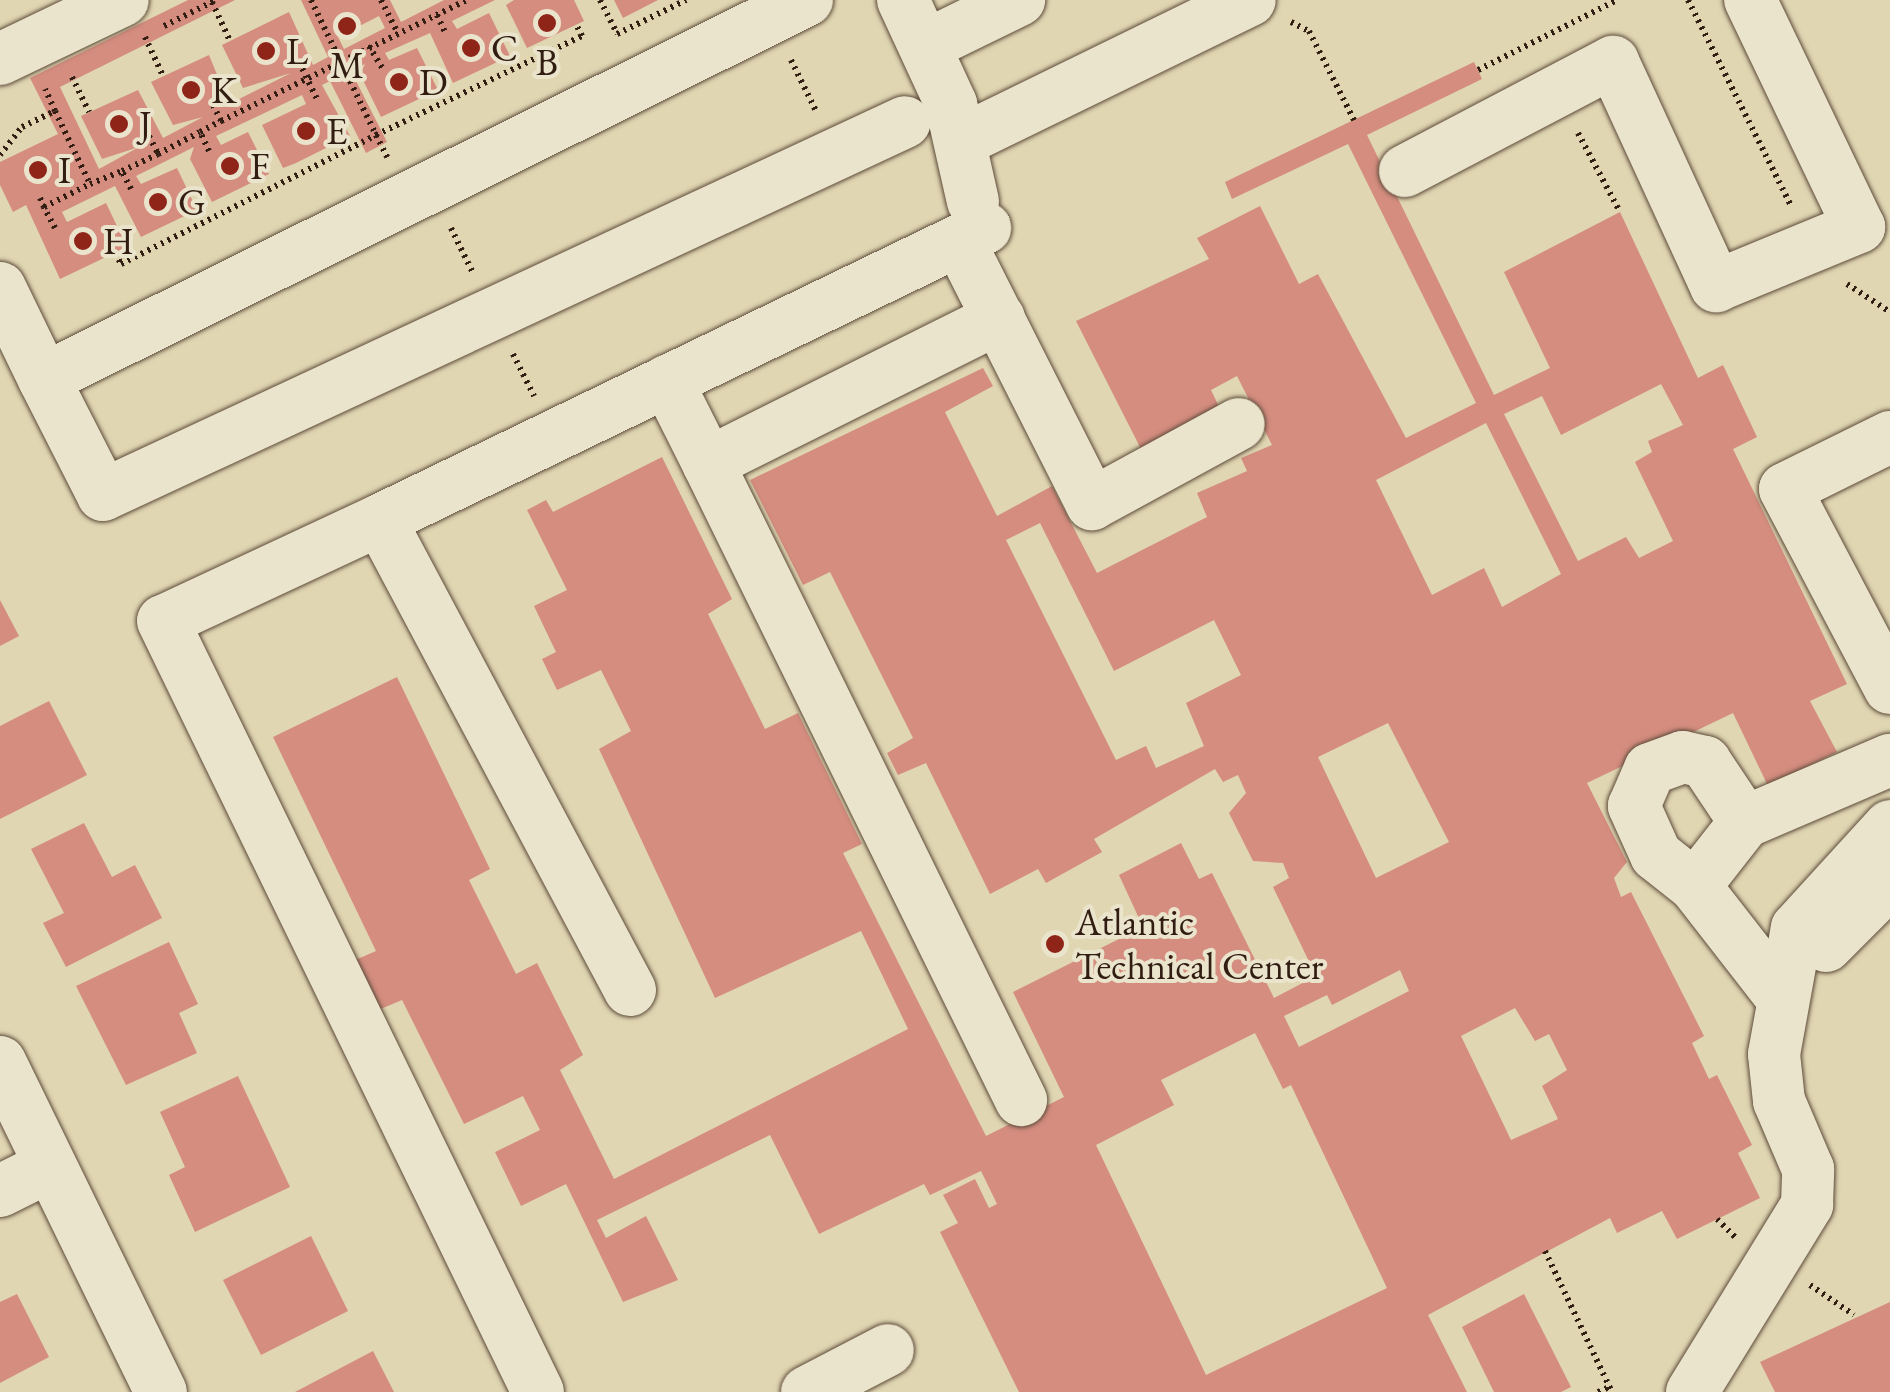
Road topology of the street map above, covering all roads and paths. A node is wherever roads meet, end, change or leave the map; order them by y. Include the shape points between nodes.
1 (311, 0) edge
2 (381, 0) edge
3 (467, 0) edge
4 (600, 0) edge
5 (686, 0) edge
6 (1019, 0) edge
7 (1250, 0) edge
8 (1618, 0) edge
9 (1750, 0) edge
10 (212, 2) edge
11 (789, 9) edge
12 (437, 15) junction
13 (134, 18) edge
14 (914, 23) edge
15 (576, 24) dead end
16 (397, 32) junction
17 (446, 34) dead end
18 (230, 41) dead end
19 (370, 46) junction
20 (0, 59) edge
21 (500, 60) dead end
22 (341, 61) junction
23 (299, 62) dead end
24 (382, 68) dead end
25 (1478, 70) dead end
26 (70, 72) dead end
27 (507, 73) junction
28 (164, 76) dead end
29 (307, 78) junction
30 (1557, 92) junction
31 (425, 96) dead end
32 (317, 98) dead end
33 (214, 106) dead end
34 (431, 108) junction
35 (56, 111) dead end
36 (90, 112) dead end
37 (1354, 120) dead end
38 (221, 121) junction
39 (905, 122) dead end
40 (200, 132) junction
41 (376, 134) junction
42 (149, 136) dead end
43 (963, 140) junction
44 (14, 147) dead end
45 (209, 150) dead end
46 (158, 154) junction
47 (837, 154) junction
48 (1, 158) edge
49 (296, 163) dead end
50 (122, 171) junction
51 (1406, 171) dead end
52 (302, 174) junction
53 (259, 179) dead end
54 (90, 184) junction
55 (131, 189) dead end
56 (265, 191) junction
57 (40, 198) dead end
58 (44, 207) junction
59 (1620, 212) dead end
60 (185, 216) dead end
61 (972, 224) junction
62 (191, 227) junction
63 (55, 228) dead end
64 (1874, 240) edge
65 (114, 253) dead end
66 (0, 288) edge
67 (999, 318) junction
68 (44, 379) junction
69 (667, 382) junction
70 (1239, 424) dead end
71 (1890, 437) edge
72 (708, 463) junction
73 (380, 520) junction
74 (1870, 605) edge
75 (1890, 688) edge
76 (1890, 760) edge
77 (1746, 822) junction
78 (1890, 826) edge
79 (1890, 882) edge
80 (1694, 886) junction
81 (1786, 978) junction
82 (630, 990) dead end
83 (0, 1062) edge
84 (1022, 1100) dead end
85 (50, 1166) junction
86 (0, 1191) edge
87 (1544, 1251) dead end
88 (1778, 1264) junction
89 (1854, 1316) dead end
90 (888, 1350) dead end
91 (1714, 1380) edge
92 (1610, 1389) edge
93 (161, 1392) edge
94 (538, 1392) edge
95 (807, 1392) edge
96 (1598, 1392) edge

1 - 22 path
2 - 16 path
3 - 12 path
4 - 5 path via 617,34
6 - 14 street
7 - 37 path via 1309,31
7 - 43 street
8 - 25 path
9 - 64 street
10 - 18 path
11 - 47 path
11 - 68 street
12 - 16 path
12 - 17 path
13 - 20 street
13 - 28 path
14 - 43 street
15 - 27 path via 582,36
16 - 19 path
19 - 22 path
19 - 24 path
21 - 27 path
22 - 29 path
22 - 41 path
23 - 29 path
26 - 36 path
27 - 34 path
29 - 32 path
29 - 38 path
30 - 51 street
30 - 59 path
30 - 64 street via 1614,62 1716,286
31 - 34 path
33 - 38 path
34 - 41 path
35 - 54 path
38 - 40 path
39 - 47 street
40 - 45 path
40 - 46 path
41 - 52 path
42 - 46 path
43 - 61 street
44 - 48 path
46 - 50 path
47 - 68 street via 103,495
49 - 52 path
50 - 54 path
50 - 55 path
52 - 56 path
53 - 56 path
54 - 58 path
56 - 62 path
57 - 58 path
58 - 63 path
60 - 62 path
61 - 67 street
61 - 69 street
62 - 65 path via 121,264
66 - 68 street
67 - 70 street via 1092,504
67 - 72 street
69 - 72 street
69 - 73 street
71 - 74 street via 1785,489
72 - 84 street
73 - 82 street
73 - 94 street via 163,621
74 - 75 street
76 - 77 street
77 - 80 street
77 - 80 street via 1705,762 1682,757 1650,769 1634,806 1656,855
78 - 81 street via 1797,928
79 - 81 street
80 - 81 street
81 - 88 street via 1779,1101 1808,1169 1807,1205
83 - 85 street
85 - 86 street
85 - 93 street
87 - 92 path
88 - 89 path
88 - 91 street
90 - 95 street
92 - 96 path

